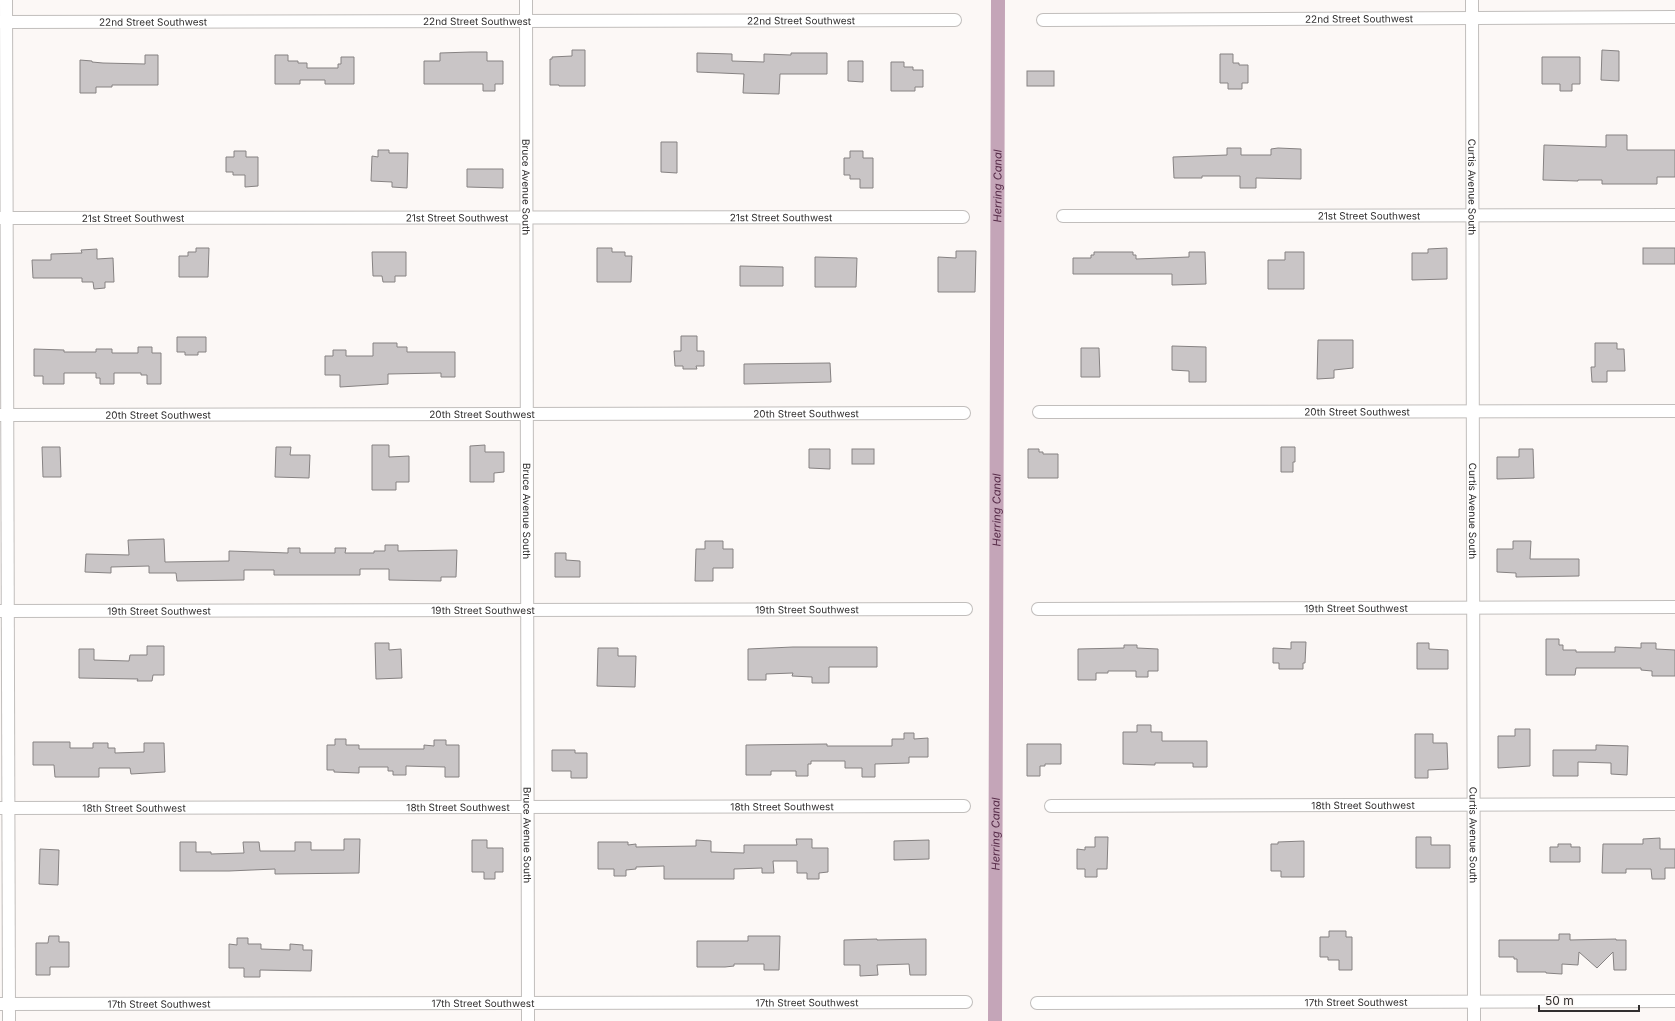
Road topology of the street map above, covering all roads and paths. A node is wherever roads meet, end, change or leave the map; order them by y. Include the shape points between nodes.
1 (6, 0) edge
2 (526, 0) edge
3 (1472, 0) edge
4 (1675, 18) edge
5 (1472, 19) junction
6 (526, 20) junction
7 (955, 20) dead end
8 (1043, 20) dead end
9 (3, 22) edge
10 (1675, 215) edge
11 (1063, 216) dead end
12 (1472, 216) junction
13 (963, 217) dead end
14 (4, 218) edge
15 (526, 218) junction
16 (1675, 411) edge
17 (1039, 412) dead end
18 (1473, 412) junction
19 (964, 413) dead end
20 (527, 414) junction
21 (4, 415) edge
22 (1473, 608) junction
23 (1675, 608) edge
24 (966, 609) dead end
25 (1038, 609) dead end
26 (527, 610) junction
27 (4, 611) edge
28 (1473, 804) junction
29 (1675, 804) edge
30 (964, 806) dead end
31 (1051, 806) dead end
32 (528, 807) junction
33 (5, 808) edge
34 (1474, 1001) junction
35 (1675, 1001) edge
36 (966, 1002) dead end
37 (528, 1003) junction
38 (1037, 1003) dead end
39 (5, 1004) edge
40 (9, 1021) edge
41 (528, 1021) edge
42 (1474, 1021) edge

1 - 9 street
2 - 6 street, Bruce Avenue South
3 - 5 street, Curtis Avenue South
4 - 5 street, 22nd Street Southwest
5 - 8 street, 22nd Street Southwest
5 - 12 street, Curtis Avenue South
6 - 7 street, 22nd Street Southwest
6 - 9 street, 22nd Street Southwest
6 - 15 street, Bruce Avenue South
9 - 14 street
10 - 12 street, 21st Street Southwest
11 - 12 street, 21st Street Southwest
12 - 18 street, Curtis Avenue South
13 - 15 street, 21st Street Southwest
14 - 15 street, 21st Street Southwest
14 - 21 street
15 - 20 street, Bruce Avenue South
16 - 18 street, 20th Street Southwest
17 - 18 street, 20th Street Southwest
18 - 22 street, Curtis Avenue South
19 - 20 street, 20th Street Southwest
20 - 21 street, 20th Street Southwest
20 - 26 street, Bruce Avenue South
21 - 27 street
22 - 23 street, 19th Street Southwest
22 - 25 street, 19th Street Southwest
22 - 28 street, Curtis Avenue South
24 - 26 street, 19th Street Southwest
26 - 27 street, 19th Street Southwest
26 - 32 street, Bruce Avenue South
27 - 33 street
28 - 29 street, 18th Street Southwest
28 - 31 street, 18th Street Southwest
28 - 34 street, Curtis Avenue South
30 - 32 street, 18th Street Southwest
32 - 33 street, 18th Street Southwest
32 - 37 street, Bruce Avenue South
33 - 39 street
34 - 35 street, 17th Street Southwest
34 - 38 street, 17th Street Southwest
34 - 42 street, Curtis Avenue South
36 - 37 street, 17th Street Southwest
37 - 39 street, 17th Street Southwest
37 - 41 street, Bruce Avenue South
39 - 40 street

